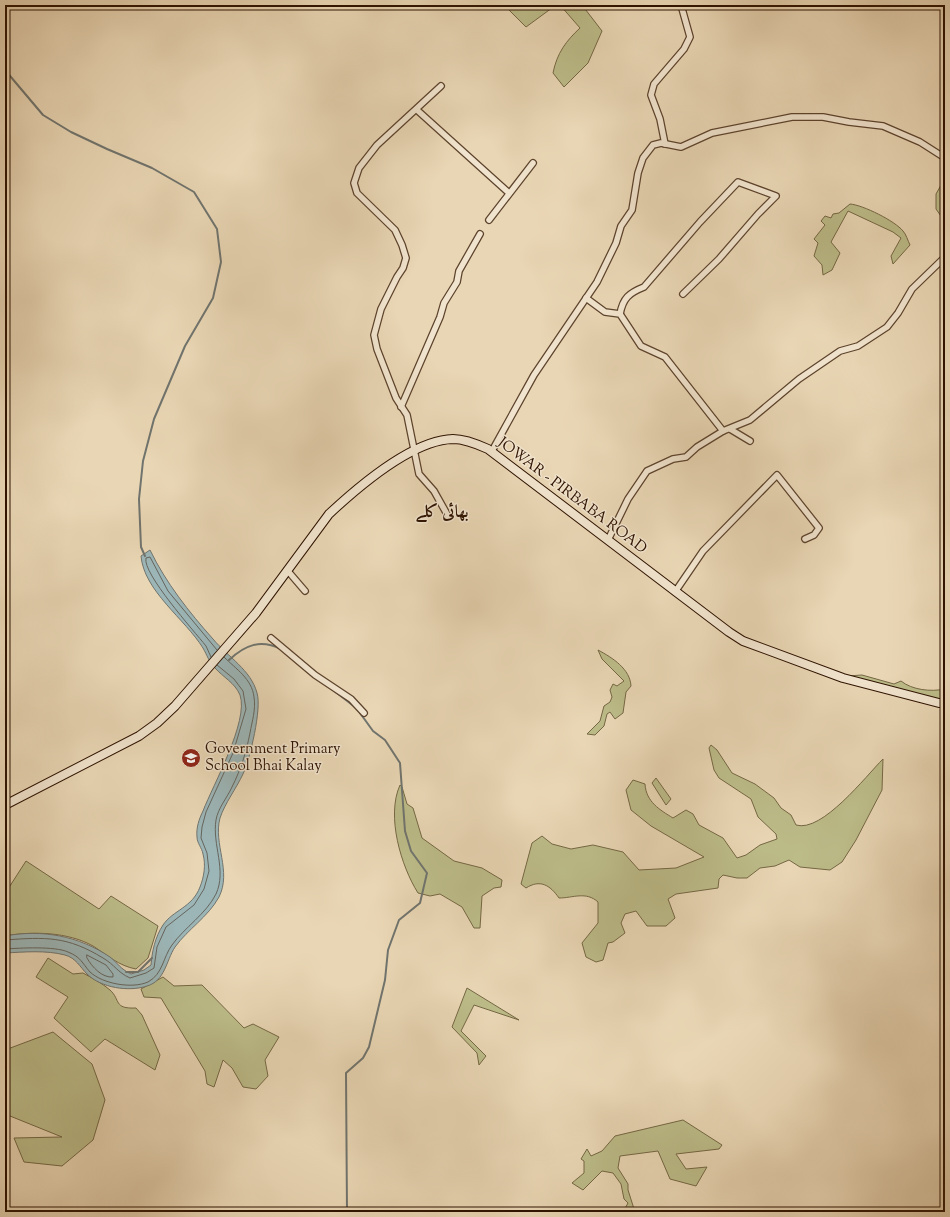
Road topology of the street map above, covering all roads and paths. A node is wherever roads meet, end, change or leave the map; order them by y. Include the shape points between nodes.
1 (681, 5) edge
2 (441, 86) dead end
3 (417, 110) junction
4 (665, 144) junction
5 (945, 158) edge
6 (533, 163) dead end
7 (509, 193) junction
8 (489, 220) dead end
9 (480, 234) dead end
10 (945, 257) edge
11 (683, 294) dead end
12 (586, 298) junction
13 (620, 314) junction
14 (401, 407) junction
15 (730, 429) junction
16 (723, 431) junction
17 (750, 441) dead end
18 (413, 451) junction
19 (492, 451) junction
20 (448, 516) dead end
21 (805, 539) dead end
22 (608, 540) junction
23 (287, 570) junction
24 (306, 591) dead end
25 (675, 592) junction
26 (271, 638) dead end
27 (945, 703) edge
28 (364, 713) dead end
29 (5, 805) edge

1 - 4 street via 690,37 684,49 654,84 651,95 660,119
2 - 3 street
3 - 7 street
3 - 14 street via 378,145 359,168 354,183 357,193 395,230 406,258 404,268 381,309 374,335 386,375
4 - 5 street via 680,147 712,133 792,117 823,117 882,126 920,142
4 - 12 street via 653,145 643,158 632,210 621,226 616,243 597,282
6 - 7 street
7 - 8 street
9 - 14 street via 459,270
10 - 15 street via 912,289 898,314 887,327 858,346 840,351 799,379 750,420
11 - 13 street via 719,259 776,196 738,182 644,287 631,292 622,304
12 - 13 street via 605,312
12 - 19 street via 534,375
13 - 16 street via 641,346 665,358
14 - 18 street via 407,415
15 - 16 street
15 - 17 street
16 - 22 street via 686,457 673,459 647,471 628,499
18 - 19 main road, JOWAR - PIRBABA ROAD via 434,442 453,439 469,441
18 - 20 street via 419,474 434,491
18 - 23 main road, JOWAR - PIRBABA ROAD via 384,469 343,501
19 - 22 main road, JOWAR - PIRBABA ROAD
21 - 25 street via 814,535 819,528 777,475 703,551
22 - 25 main road, JOWAR - PIRBABA ROAD
23 - 24 street
23 - 29 main road, JOWAR - PIRBABA ROAD via 256,613 175,706 157,723 140,736
25 - 27 main road, JOWAR - PIRBABA ROAD via 743,641 843,678 932,702
26 - 28 street via 315,675 351,699

